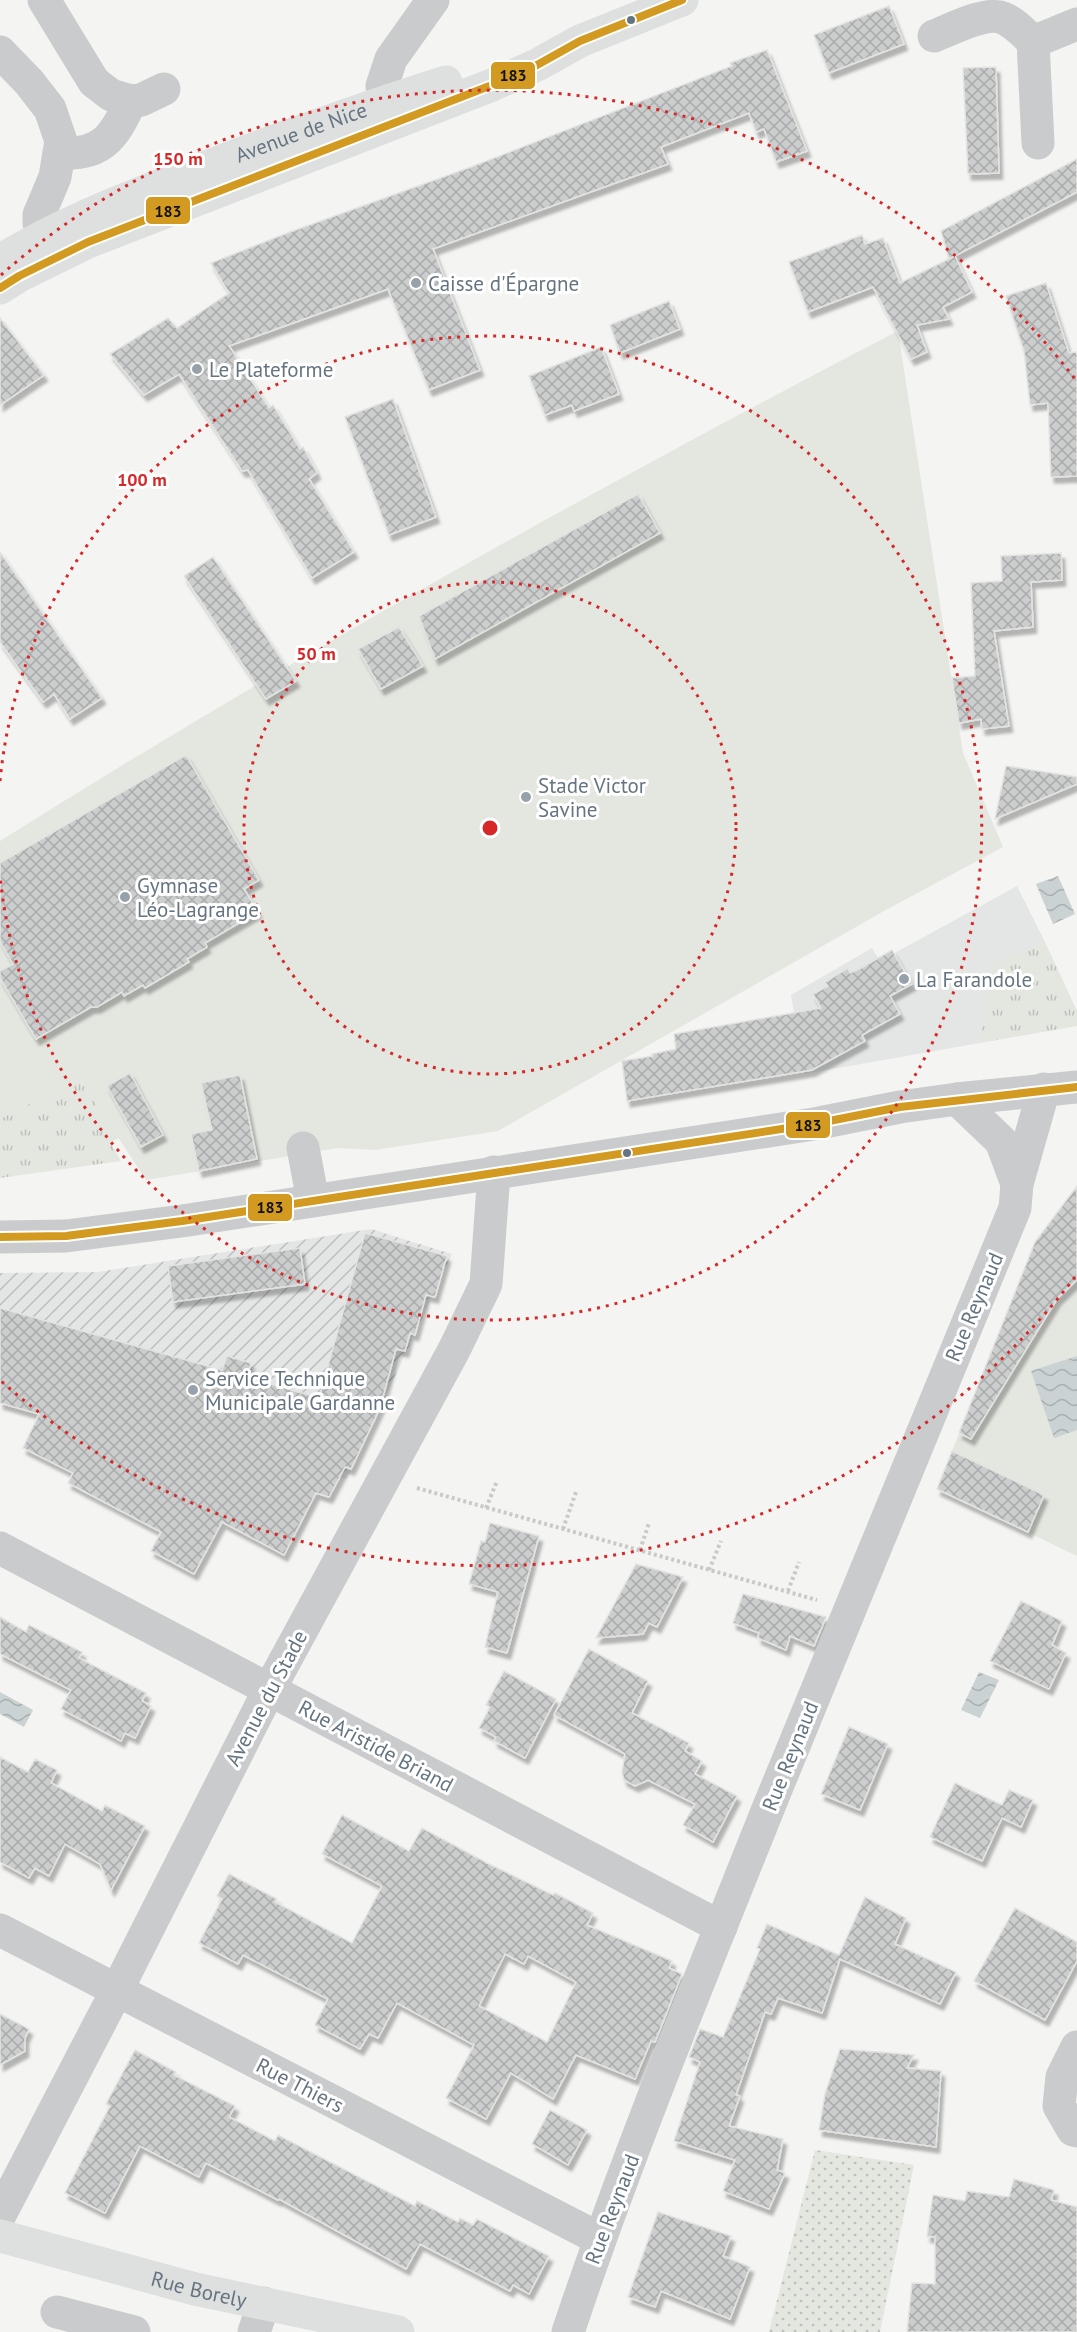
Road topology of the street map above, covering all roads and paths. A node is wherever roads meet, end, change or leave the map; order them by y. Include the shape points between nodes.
1 (44, 0) edge
2 (432, 0) edge
3 (682, 0) edge
4 (1077, 24) edge
5 (934, 36) dead end
6 (580, 41) junction
7 (1033, 42) junction
8 (0, 52) edge
9 (164, 89) dead end
10 (131, 101) junction
11 (385, 101) junction
12 (1038, 143) dead end
13 (59, 153) junction
14 (45, 234) junction
15 (0, 261) edge
16 (0, 288) edge
17 (1077, 1087) edge
18 (1044, 1089) junction
19 (957, 1099) junction
20 (303, 1148) dead end
21 (494, 1172) junction
22 (1017, 1184) junction
23 (313, 1200) junction
24 (0, 1237) edge
25 (384, 1479) junction
26 (497, 1481) dead end
27 (576, 1492) dead end
28 (486, 1508) junction
29 (649, 1523) dead end
30 (563, 1529) junction
31 (720, 1541) dead end
32 (0, 1548) edge
33 (640, 1550) junction
34 (799, 1562) dead end
35 (709, 1570) junction
36 (788, 1591) junction
37 (849, 1608) junction
38 (269, 1690) junction
39 (720, 1927) junction
40 (0, 1930) edge
41 (117, 1990) junction
42 (1077, 2047) edge
43 (1077, 2131) edge
44 (0, 2215) edge
45 (0, 2236) edge
46 (600, 2240) junction
47 (57, 2312) dead end
48 (259, 2318) edge
49 (134, 2332) edge
50 (398, 2332) edge
51 (568, 2332) edge

1 - 10 street via 94,82 111,95
2 - 11 street via 391,59 382,87
3 - 6 main road, Avenue de Nice
4 - 7 street
5 - 7 street via 984,16 1001,16
6 - 11 main road, Avenue de Nice
6 - 16 main road, Avenue de Nice via 492,85 88,242
7 - 12 street
8 - 13 street via 50,110 61,141
9 - 10 street
10 - 13 street via 113,135 94,150
11 - 14 main road, Avenue de Nice via 232,157
13 - 14 street via 55,177 39,215
14 - 15 main road, Avenue de Nice
17 - 18 street
18 - 19 street
18 - 22 street, Rue Reynaud
19 - 21 street
19 - 22 street, Rue Reynaud via 1001,1141
20 - 23 street
21 - 23 street
21 - 25 street, Avenue du Stade via 486,1284
22 - 37 street, Rue Reynaud via 1015,1208
23 - 24 street via 66,1236
25 - 28 path
25 - 38 street, Avenue du Stade
26 - 28 path
27 - 30 path
28 - 30 path
29 - 33 path
30 - 33 path
31 - 35 path
32 - 38 street, Rue Aristide Briand
33 - 35 path
34 - 36 path
35 - 36 path
36 - 37 path
37 - 39 street, Rue Reynaud
38 - 39 street, Rue Aristide Briand
38 - 41 street, Avenue du Stade
39 - 46 street, Rue Reynaud
40 - 41 street, Rue Thiers
41 - 44 street, Avenue du Stade
41 - 46 street, Rue Thiers
42 - 43 street via 1062,2077 1059,2106
45 - 48 main road, Rue Borely via 195,2289
46 - 51 street, Rue Reynaud
47 - 49 street
48 - 50 main road, Rue Borely

